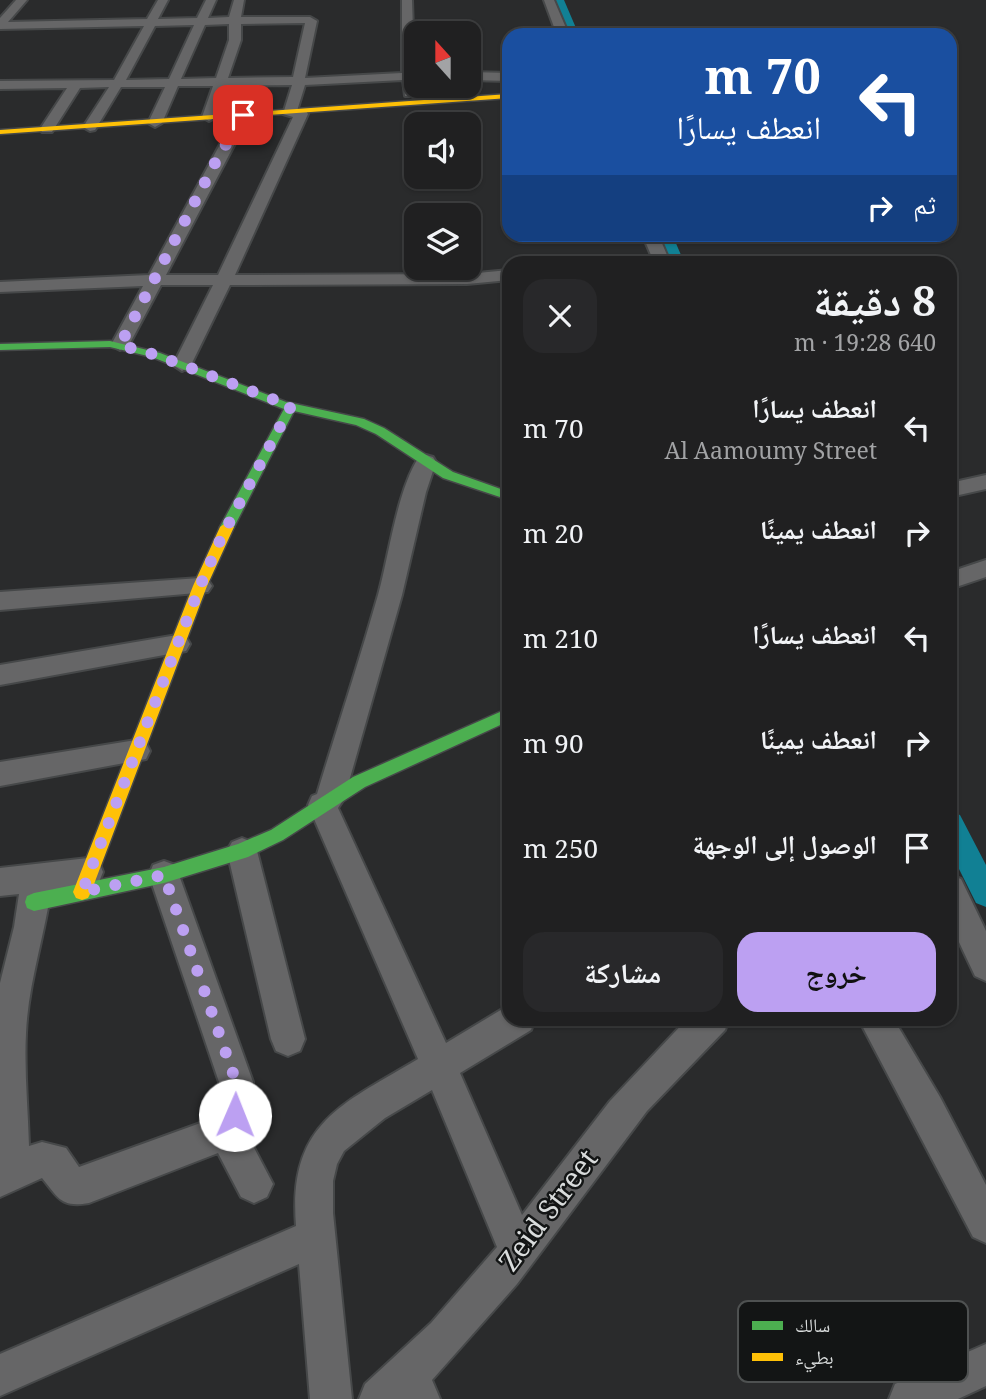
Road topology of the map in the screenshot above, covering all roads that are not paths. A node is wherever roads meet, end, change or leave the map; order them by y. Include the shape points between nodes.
1 (22, 0) edge
2 (163, 0) edge
3 (211, 0) edge
4 (239, 0) edge
5 (407, 0) edge
6 (549, 0) edge
7 (409, 21) edge
8 (201, 23) junction
9 (234, 23) junction
10 (149, 24) junction
11 (0, 26) edge
12 (560, 28) edge
13 (404, 76) edge
14 (481, 76) edge
15 (502, 77) edge
16 (222, 82) junction
17 (298, 82) junction
18 (174, 83) junction
19 (76, 84) junction
20 (117, 84) junction
21 (0, 85) edge
22 (502, 97) edge
23 (411, 98) edge
24 (410, 104) junction
25 (296, 114) junction
26 (243, 115) junction
27 (209, 117) junction
28 (155, 123) junction
29 (90, 127) junction
30 (47, 129) junction
31 (0, 132) edge
32 (502, 276) edge
33 (155, 280) junction
34 (224, 280) junction
35 (0, 287) edge
36 (120, 345) junction
37 (0, 347) edge
38 (182, 365) junction
39 (291, 406) junction
40 (426, 462) junction
41 (986, 482) edge
42 (957, 488) edge
43 (502, 494) edge
44 (986, 568) edge
45 (957, 578) edge
46 (200, 586) junction
47 (0, 601) edge
48 (177, 644) junction
49 (0, 675) edge
50 (502, 718) edge
51 (136, 751) junction
52 (0, 774) edge
53 (326, 802) junction
54 (243, 851) junction
55 (164, 875) junction
56 (0, 882) edge
57 (85, 882) junction
58 (35, 890) junction
59 (957, 904) edge
60 (986, 965) edge
61 (9, 972) edge
62 (506, 1026) edge
63 (705, 1026) edge
64 (879, 1026) edge
65 (288, 1039) dead end
66 (439, 1066) junction
67 (233, 1129) junction
68 (5, 1177) edge
69 (254, 1184) dead end
70 (986, 1224) edge
71 (316, 1237) junction
72 (517, 1251) junction
73 (986, 1365) edge
74 (968, 1373) edge
75 (0, 1375) edge
76 (948, 1382) edge
77 (403, 1391) edge
78 (331, 1399) edge
79 (911, 1399) edge

1 - 11 street
2 - 10 street
3 - 8 street
4 - 9 street
5 - 7 street
6 - 12 street
8 - 9 street
8 - 10 street
8 - 18 street
9 - 16 street via 235,40
9 - 17 street via 311,21
10 - 11 street
10 - 20 street
13 - 17 street
14 - 15 street
16 - 17 street
16 - 18 street
16 - 27 street
17 - 25 street
18 - 20 street
18 - 28 street
19 - 20 street
19 - 21 street
19 - 30 street
20 - 29 street
22 - 24 street
23 - 24 street
24 - 25 street
25 - 26 street
25 - 34 street via 263,201
26 - 27 street
26 - 33 street
27 - 28 street
28 - 29 street
29 - 30 street
30 - 31 street
32 - 34 street
33 - 34 street
33 - 35 street
33 - 36 street
34 - 38 street
36 - 37 street
36 - 38 street
38 - 39 street
39 - 40 street via 360,422
39 - 46 street
40 - 43 street via 448,475
40 - 53 street
41 - 42 street
44 - 45 street
46 - 47 street
46 - 48 street
48 - 49 street
48 - 51 street
50 - 53 street via 387,768
51 - 52 street
51 - 57 street
53 - 54 street via 277,835
53 - 66 street
54 - 55 street
54 - 65 street
55 - 57 street
55 - 67 street via 236,1082
56 - 58 street
57 - 58 street
58 - 61 street via 30,927
59 - 60 street
61 - 68 street
62 - 66 street
63 - 72 street, Zeid Street via 612,1125
64 - 70 street
66 - 71 street via 331,1138 314,1181
66 - 72 street
67 - 68 street via 89,1184 68,1184 53,1161 42,1160
67 - 69 street via 237,1154
71 - 75 street
71 - 78 street
72 - 77 street, Zeid Street
73 - 74 street
76 - 79 street

